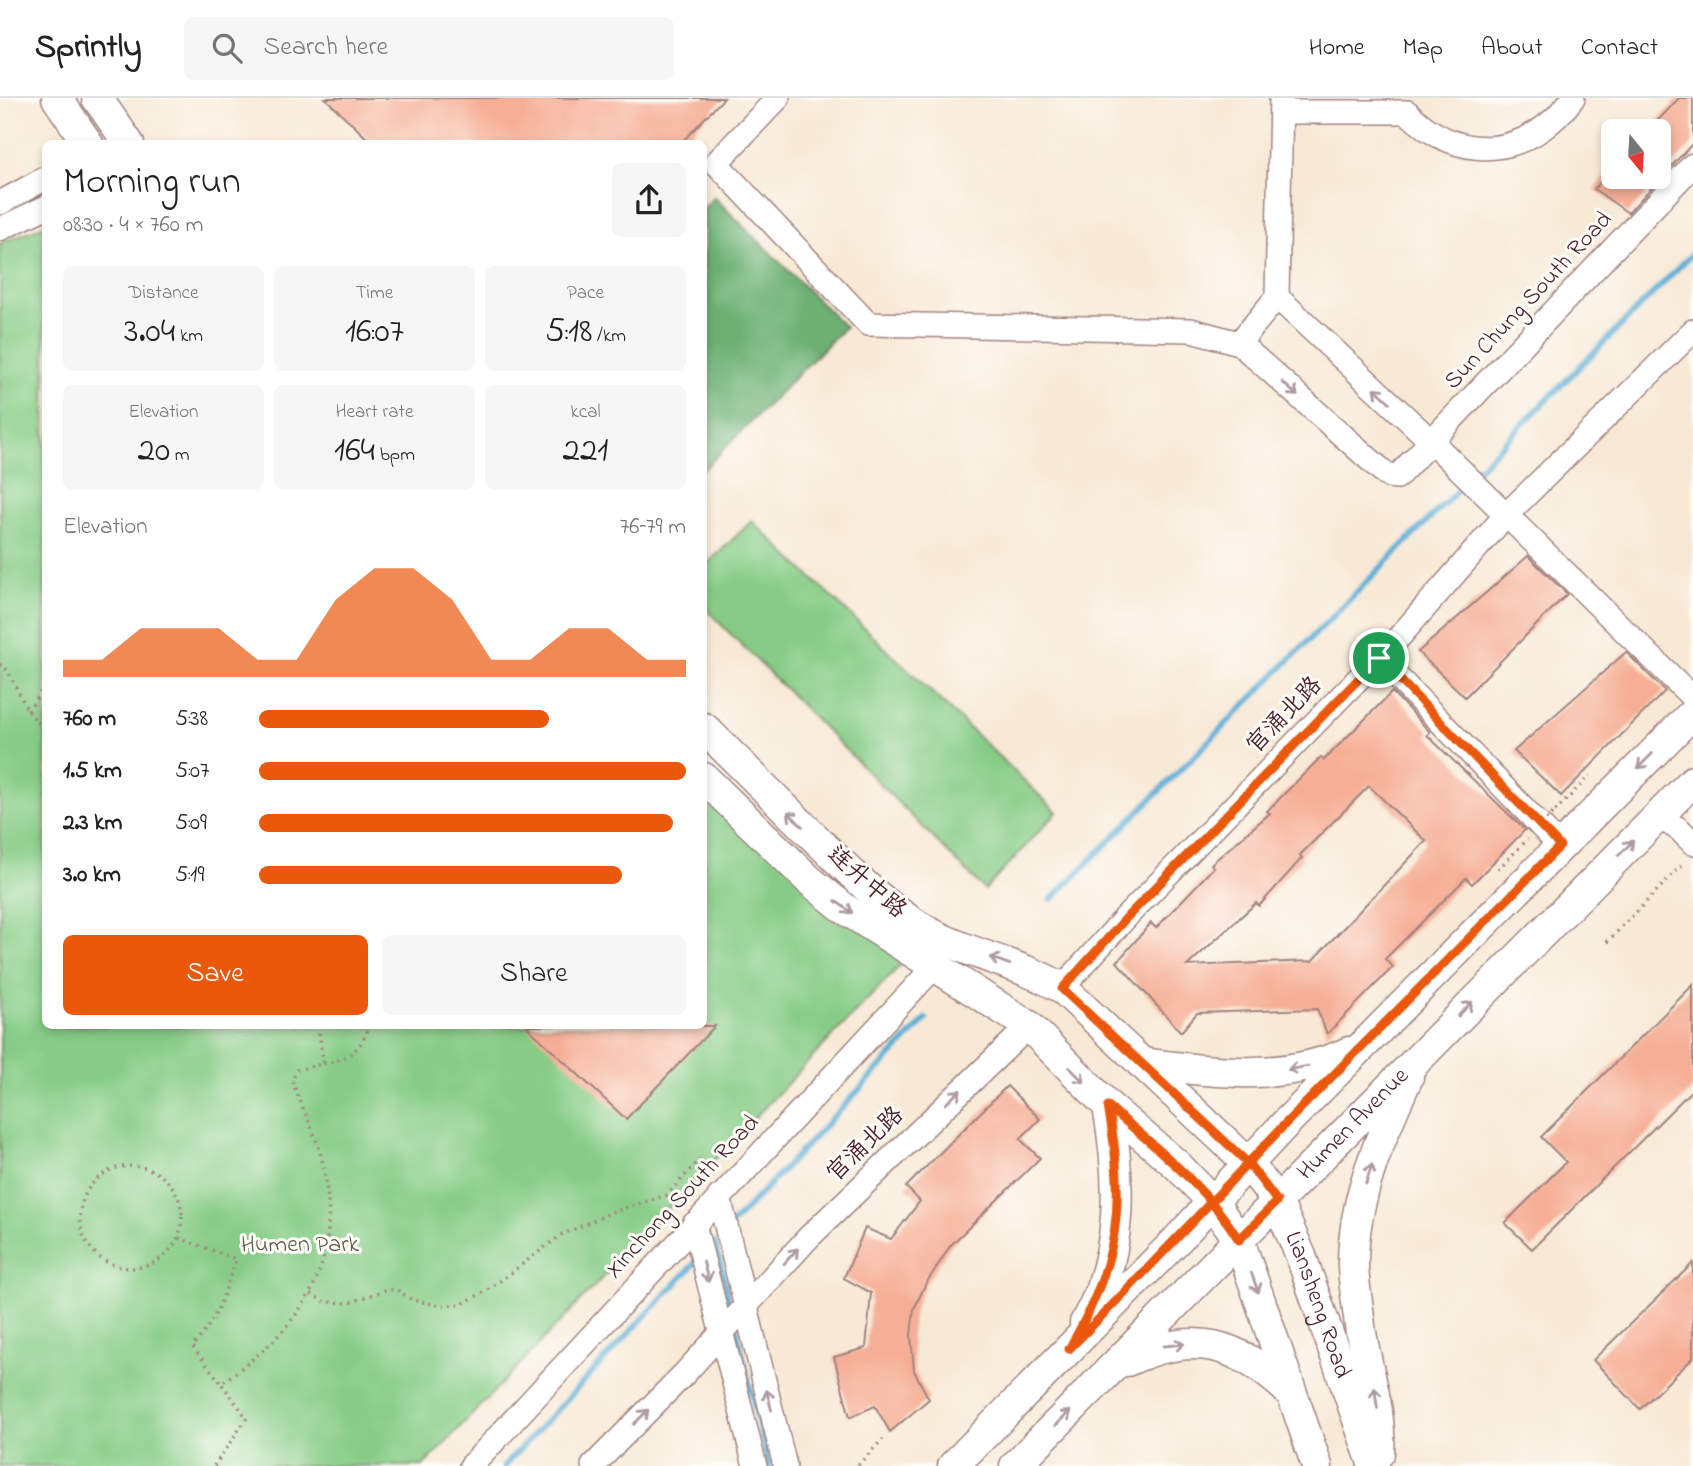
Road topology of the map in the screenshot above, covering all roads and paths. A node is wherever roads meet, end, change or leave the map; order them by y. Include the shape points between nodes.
1 (57, 98) edge
2 (97, 98) edge
3 (778, 98) edge
4 (1573, 98) edge
5 (1281, 105) edge
6 (85, 140) edge
7 (119, 140) edge
8 (1693, 165) edge
9 (42, 180) edge
10 (0, 202) edge
11 (42, 209) edge
12 (0, 229) edge
13 (1277, 296) junction
14 (1693, 331) edge
15 (1239, 343) junction
16 (1439, 450) junction
17 (1497, 509) junction
18 (1379, 658) junction
19 (0, 664) edge
20 (42, 690) edge
21 (1693, 698) edge
22 (27, 711) junction
23 (1693, 713) edge
24 (42, 727) edge
25 (707, 731) edge
26 (1590, 776) dead end
27 (707, 781) edge
28 (1693, 781) edge
29 (1658, 816) junction
30 (1548, 838) junction
31 (1689, 853) edge
32 (1498, 869) dead end
33 (1607, 942) dead end
34 (935, 966) junction
35 (1062, 989) junction
36 (1029, 1026) junction
37 (318, 1029) edge
38 (368, 1029) edge
39 (1362, 1046) junction
40 (1416, 1057) junction
41 (1140, 1063) junction
42 (324, 1066) junction
43 (1108, 1106) junction
44 (701, 1158) dead end
45 (1248, 1163) junction
46 (1277, 1201) junction
47 (1212, 1202) junction
48 (721, 1206) junction
49 (696, 1233) junction
50 (178, 1238) junction
51 (1239, 1240) junction
52 (311, 1294) junction
53 (746, 1307) junction
54 (722, 1333) junction
55 (1069, 1349) junction
56 (1111, 1369) junction
57 (221, 1384) junction
58 (1293, 1394) junction
59 (883, 1439) dead end
60 (858, 1465) edge
61 (214, 1466) edge
62 (471, 1466) edge
63 (593, 1466) edge
64 (755, 1466) edge
65 (785, 1466) edge
66 (953, 1466) edge
67 (1015, 1466) edge
68 (1317, 1466) edge
69 (1376, 1466) edge

1 - 6 main road
2 - 7 main road
3 - 15 street via 716,163 868,324 1191,330
4 - 5 street via 1535,135 1485,148 1442,139 1407,113
5 - 13 street
8 - 16 street, Sun Chung South Road
9 - 10 street
11 - 12 street
13 - 15 street
16 -> 13 street
14 - 17 street, 官涌北路
15 -> 16 street, Sun Chung South Road via 1388,476 1397,477
16 - 17 street
17 - 18 street, 官涌北路
17 - 21 street
18 - 30 street
18 - 35 street, 官涌北路
19 - 22 path
20 - 22 path
22 - 24 path
23 -> 30 main road, Humen Avenue
35 -> 25 main road, 连升中路 via 1036,973 922,928 894,910
26 - 30 path, bridge via 1555,811
27 -> 34 main road, 连升中路 via 809,880 845,909
28 - 29 main road, Humen Avenue
29 - 31 street via 1680,830
40 -> 29 main road, Humen Avenue
30 - 32 path
30 - 39 main road, Humen Avenue
31 - 33 path
34 - 36 main road, 连升中路
34 - 48 street, Xinchong South Road
35 - 41 main road, 连升中路
36 -> 43 main road, 连升中路
53 -> 36 street, 官涌北路 via 808,1238
37 - 42 path
38 - 42 path via 359,1046 340,1062
39 -> 41 main road via 1325,1064 1274,1073
39 - 45 main road, Humen Avenue
40 - 46 main road, Humen Avenue
69 -> 40 main road via 1380,1433 1375,1388 1353,1267 1357,1224 1367,1178
41 - 45 main road, Liansheng Road
42 - 52 path via 297,1070 292,1080 320,1153 329,1202 325,1252
43 - 47 main road, Liansheng Road
43 - 55 main road via 1118,1161 1118,1211 1111,1258 1095,1305
44 - 52 path via 667,1195 612,1212 561,1235 488,1290 460,1304 438,1306 388,1289 349,1303 325,1302
45 - 46 main road, Liansheng Road
45 - 47 main road, Humen Avenue
46 - 51 main road, Humen Avenue
46 - 69 main road, Liansheng Road
47 - 51 main road, Liansheng Road
47 - 55 main road, Humen Avenue
48 - 49 street, Xinchong South Road
48 - 53 street
49 -> 54 street
49 - 62 street, Xinchong South Road
50 - 50 path via 160,1259 144,1266 126,1268 109,1263 85,1240 80,1216 86,1193 109,1171 133,1167 157,1173 178,1197 182,1213
50 - 57 path via 236,1259 211,1323 192,1346
51 - 56 main road, Humen Avenue
51 -> 58 main road, Liansheng Road
52 - 57 path via 287,1328
53 - 54 street, 官涌北路
65 -> 53 street
63 -> 54 street
54 - 64 street
55 - 66 main road, Humen Avenue
56 -> 58 main road via 1156,1348 1190,1344 1226,1348 1261,1366
67 -> 56 main road, Humen Avenue
57 - 61 path via 247,1418
58 - 68 main road, Liansheng Road
59 - 60 path

